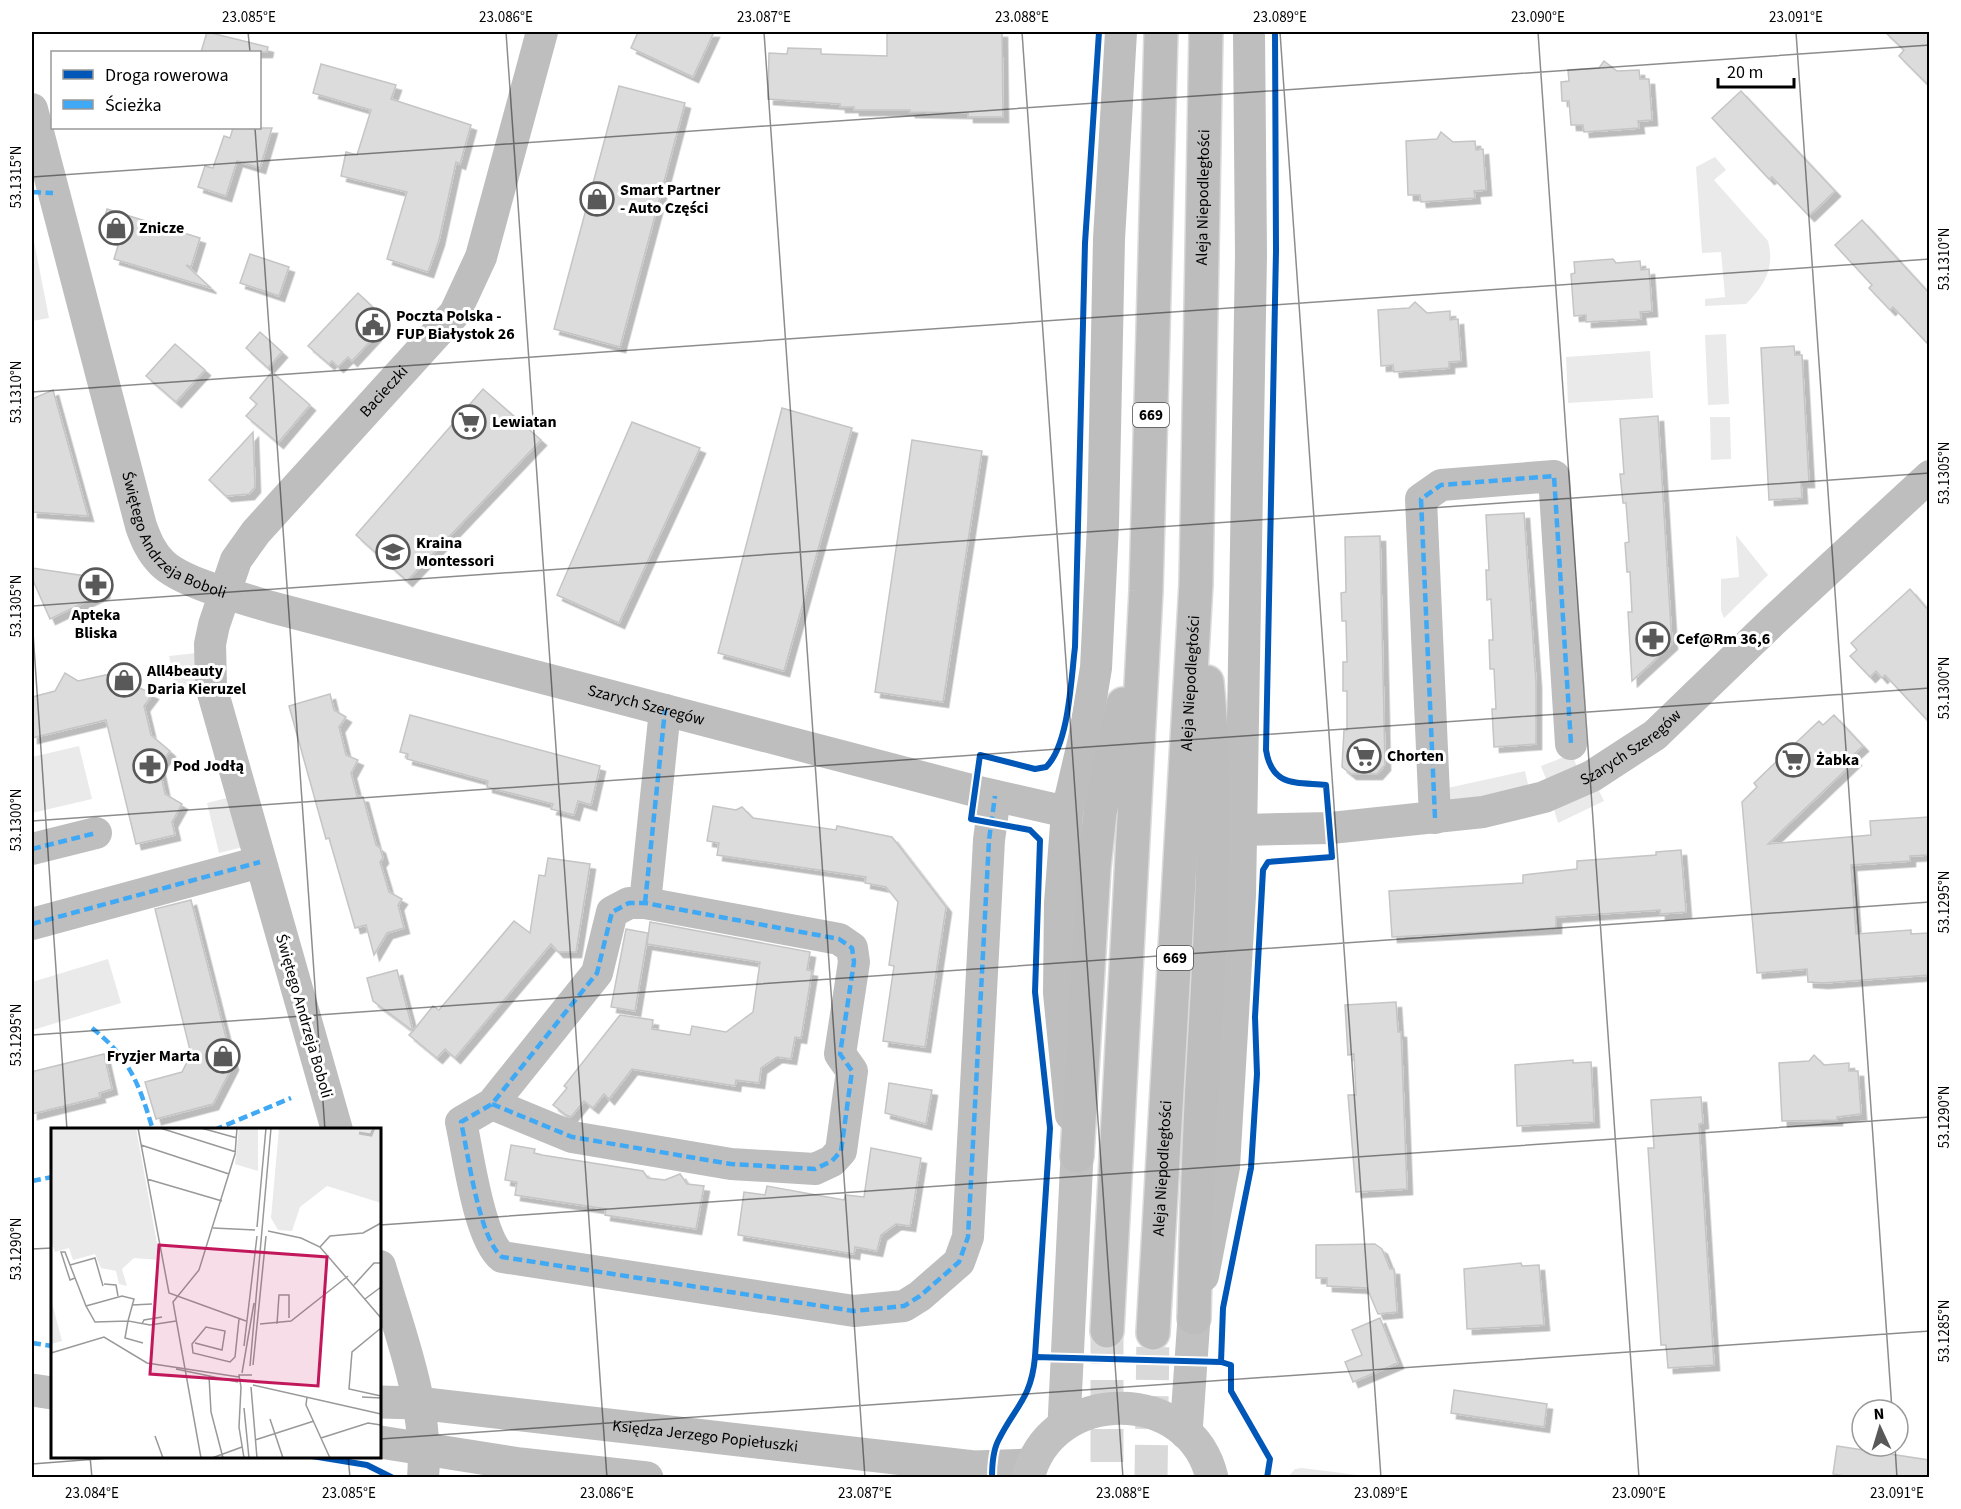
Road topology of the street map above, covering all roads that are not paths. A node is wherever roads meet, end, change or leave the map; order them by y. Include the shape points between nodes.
1 (542, 32) edge
2 (1121, 32) edge
3 (1161, 32) edge
4 (1206, 32) edge
5 (1249, 32) edge
6 (32, 109) edge
7 (1929, 476) edge
8 (1196, 584) junction
9 (1146, 591) junction
10 (225, 592) junction
11 (665, 710) junction
12 (1570, 744) dead end
13 (995, 796) junction
14 (1067, 812) junction
15 (1435, 818) junction
16 (1242, 830) junction
17 (96, 833) dead end
18 (32, 849) edge
19 (260, 862) junction
20 (645, 903) junction
21 (32, 924) edge
22 (492, 1104) junction
23 (336, 1128) edge
24 (1077, 1156) junction
25 (381, 1269) edge
26 (1194, 1318) junction
27 (1107, 1331) tunnel mouth
28 (1153, 1332) tunnel mouth
29 (32, 1390) edge
30 (51, 1393) edge
31 (381, 1402) edge
32 (417, 1403) junction
33 (1064, 1424) junction
34 (1186, 1433) junction
35 (381, 1442) edge
36 (424, 1463) edge
37 (513, 1471) edge
38 (1030, 1471) edge
39 (441, 1478) edge
40 (646, 1478) edge
41 (1212, 1478) edge

1 - 10 street, Bacieczki via 481,257 455,313 256,532 236,560
2 - 14 street via 1109,239 1096,668
3 - 9 main road, 669
4 - 8 main road, Aleja Niepodległości / 669
5 - 16 street via 1251,255
6 - 10 street, Świętego Andrzeja Boboli via 146,539 170,569
7 - 15 street, Szarych Szeregów via 1655,735 1592,776 1544,797 1483,812
8 - 26 main road via 1212,729 1214,876 1199,1137
8 - 28 main road, Aleja Niepodległości / 669
9 - 24 main road via 1100,813
9 - 27 main road, 669
10 - 11 street, Szarych Szeregów
10 - 19 street, Świętego Andrzeja Boboli via 210,644 211,686
11 - 13 street, Szarych Szeregów
11 - 20 street
12 - 15 street via 1554,477 1441,485 1420,499
13 - 14 street, Szarych Szeregów
13 - 22 street via 989,840 968,1237 959,1262 904,1306 854,1311 502,1257 488,1240 461,1122
14 - 24 street via 1059,993
15 - 16 street, Szarych Szeregów via 1331,828
16 - 26 street via 1224,1167
17 - 18 street
19 - 21 street
19 - 23 street, Świętego Andrzeja Boboli
20 - 22 street via 629,903 612,912 597,973
20 - 22 street via 839,939 852,948 854,962 840,1054 852,1071 842,1151 815,1169 731,1164 572,1137
24 - 33 main road
25 - 32 street via 408,1357
26 - 34 main road
29 - 30 street
31 - 32 street, Księdza Jerzego Popiełuszki
32 - 36 street
32 - 38 street, Księdza Jerzego Popiełuszki
33 - 34 main road via 1088,1412 1113,1407 1140,1408
33 - 38 main road via 1045,1443
34 - 41 main road via 1200,1450
35 - 36 street
36 - 37 street
36 - 39 street
37 - 40 street

